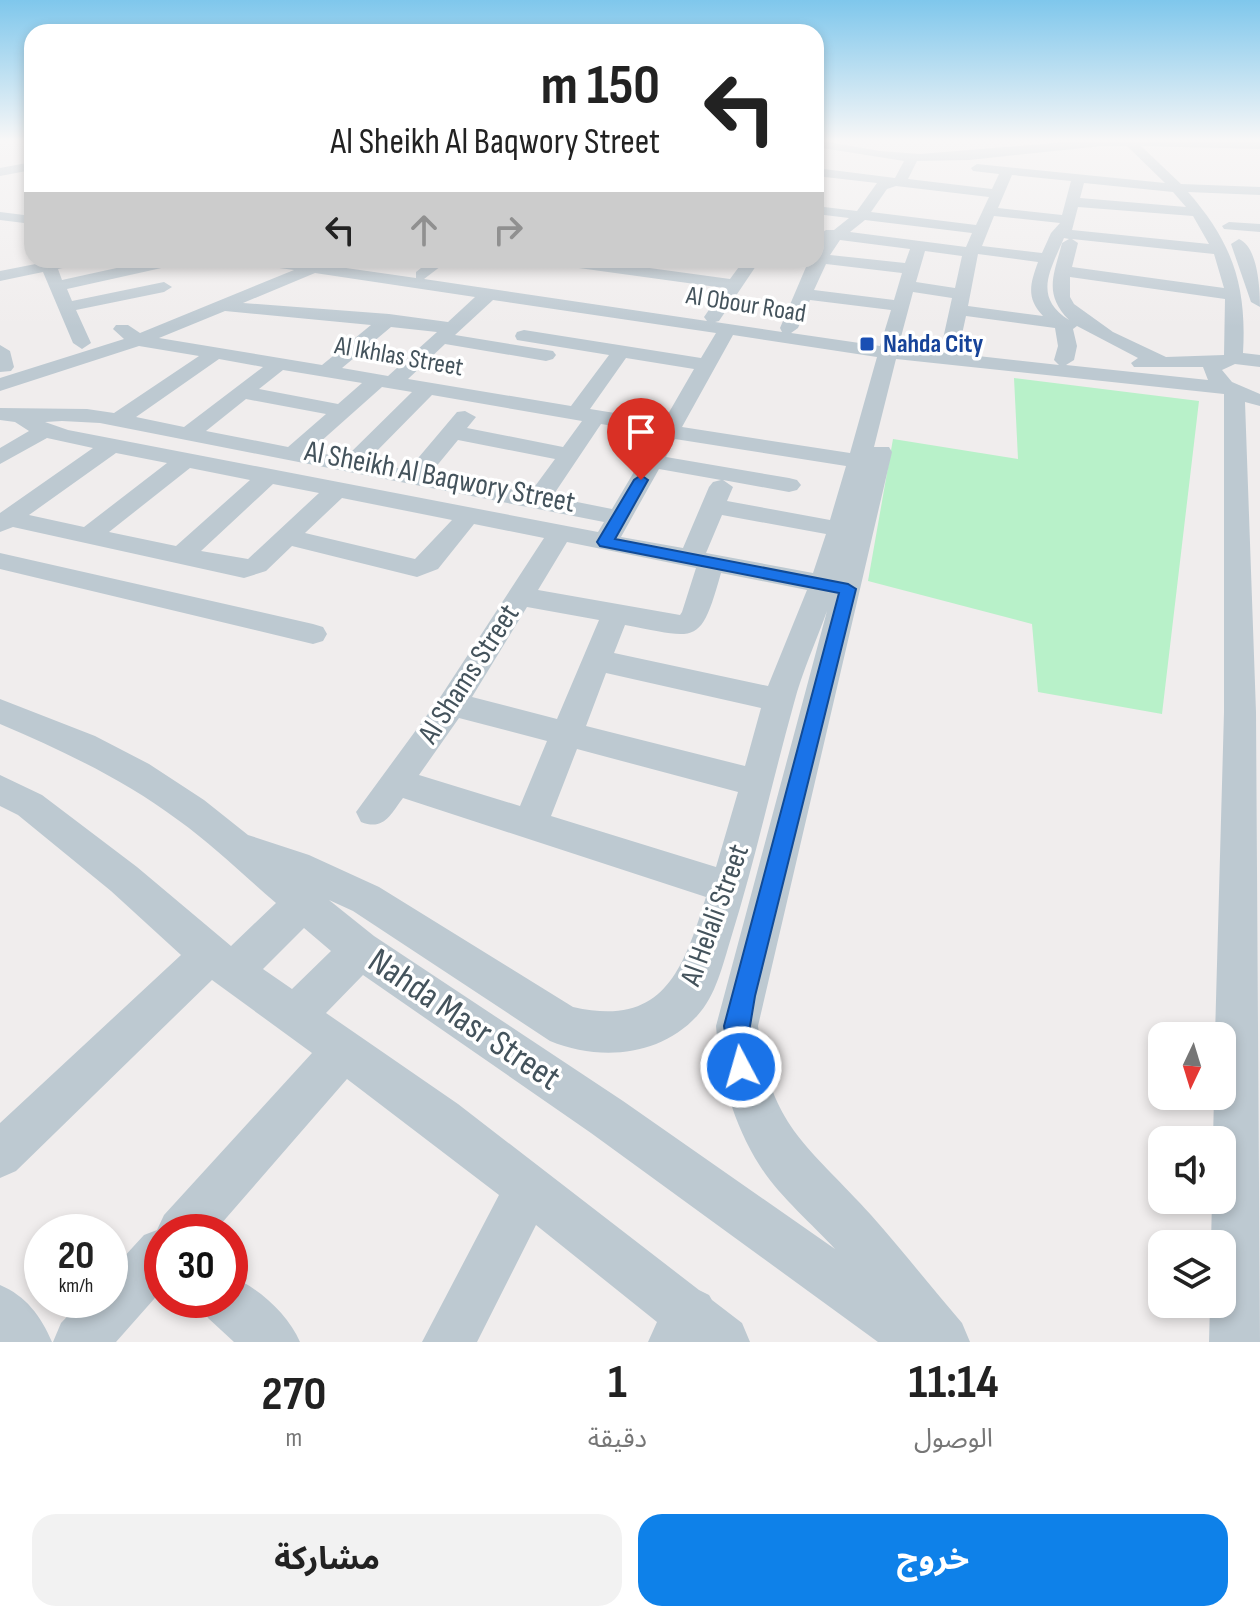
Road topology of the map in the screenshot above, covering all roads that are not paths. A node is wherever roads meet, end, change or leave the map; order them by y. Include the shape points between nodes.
1 (838, 203) edge
2 (871, 203) edge
3 (944, 203) edge
4 (993, 203) edge
5 (1074, 203) edge
6 (1191, 203) edge
7 (824, 210) edge
8 (866, 210) junction
9 (24, 211) edge
10 (989, 211) junction
11 (1199, 212) junction
12 (3, 220) edge
13 (24, 220) edge
14 (1133, 223) dead end
15 (949, 226) junction
16 (24, 227) edge
17 (1260, 228) edge
18 (980, 230) junction
19 (1070, 230) junction
20 (824, 234) edge
21 (835, 235) junction
22 (919, 245) junction
23 (824, 250) edge
24 (971, 250) junction
25 (1222, 250) junction
26 (1253, 257) edge
27 (824, 259) edge
28 (1049, 259) junction
29 (38, 268) edge
30 (49, 268) edge
31 (131, 268) edge
32 (155, 268) edge
33 (252, 268) edge
34 (306, 268) edge
35 (334, 268) edge
36 (380, 268) edge
37 (431, 268) edge
38 (642, 268) edge
39 (653, 268) edge
40 (715, 268) edge
41 (747, 268) edge
42 (814, 268) edge
43 (1065, 271) junction
44 (422, 275) junction
45 (0, 276) edge
46 (374, 276) junction
47 (909, 278) junction
48 (705, 280) junction
49 (1258, 284) edge
50 (735, 285) junction
51 (57, 286) junction
52 (490, 293) junction
53 (804, 294) junction
54 (1235, 295) junction
55 (612, 302) junction
56 (960, 302) junction
57 (1260, 302) edge
58 (558, 304) junction
59 (226, 306) junction
60 (900, 306) junction
61 (67, 307) junction
62 (318, 318) junction
63 (389, 319) junction
64 (720, 323) junction
65 (1062, 324) junction
66 (789, 328) junction
67 (1095, 328) junction
68 (446, 333) junction
69 (130, 334) junction
70 (82, 343) junction
71 (518, 343) junction
72 (950, 348) junction
73 (898, 349) junction
74 (216, 353) junction
75 (616, 359) junction
76 (1064, 360) junction
77 (1260, 361) edge
78 (280, 363) junction
79 (1164, 363) junction
80 (707, 365) junction
81 (1, 368) edge
82 (327, 371) junction
83 (1231, 372) edge
84 (385, 381) junction
85 (428, 388) junction
86 (243, 392) junction
87 (482, 397) junction
88 (342, 411) junction
89 (586, 415) junction
90 (12, 416) edge
91 (118, 420) junction
92 (670, 430) junction
93 (44, 431) junction
94 (452, 432) junction
95 (188, 434) junction
96 (111, 446) junction
97 (800, 451) junction
98 (293, 454) junction
99 (569, 455) junction
100 (0, 457) edge
101 (186, 460) junction
102 (652, 461) junction
103 (859, 461) junction
104 (350, 465) junction
105 (726, 474) junction
106 (268, 476) junction
107 (414, 478) junction
108 (789, 485) junction
109 (337, 490) junction
110 (537, 501) junction
111 (713, 506) junction
112 (468, 516) junction
113 (620, 518) junction
114 (779, 518) junction
115 (4, 521) edge
116 (839, 529) junction
117 (559, 534) junction
118 (89, 535) junction
119 (287, 537) junction
120 (605, 542) junction
121 (182, 555) junction
122 (0, 561) edge
123 (701, 561) junction
124 (836, 586) junction
125 (520, 596) junction
126 (615, 615) junction
127 (313, 634) dead end
128 (596, 660) junction
129 (779, 700) junction
130 (452, 704) junction
131 (0, 711) edge
132 (1250, 712) edge
133 (567, 734) junction
134 (1249, 775) edge
135 (396, 782) junction
136 (757, 783) junction
137 (0, 789) edge
138 (373, 812) dead end
139 (529, 826) junction
140 (233, 846) junction
141 (730, 888) junction
142 (303, 903) junction
143 (360, 950) junction
144 (221, 964) junction
145 (296, 1014) junction
146 (342, 1052) junction
147 (2, 1150) edge
148 (529, 1189) junction
149 (197, 1214) edge
150 (144, 1273) edge
151 (0, 1311) edge
152 (246, 1318) edge
153 (696, 1332) edge
154 (25, 1342) edge
155 (80, 1342) edge
156 (273, 1342) edge
157 (449, 1342) edge
158 (923, 1342) edge
159 (943, 1342) edge
160 (1236, 1342) edge

1 - 8 street
2 - 8 street
3 - 15 street via 939,217
4 - 10 street
5 - 19 street
6 - 11 street
7 - 8 street
8 - 15 street
8 - 21 street
9 - 12 street
10 - 18 street
10 - 19 street
11 - 19 street
11 - 25 street via 1204,230
12 - 13 street
12 - 16 street
14 - 19 street
15 - 18 street
17 - 26 street via 1225,220
18 - 24 street
19 - 25 street
19 - 28 street
19 - 43 street
20 - 21 street
21 - 22 street
21 - 23 street
22 - 24 street
22 - 47 street
24 - 28 street
24 - 56 street
25 - 54 street via 1223,271
26 - 49 street
27 - 47 street
28 - 65 street via 1038,297
29 - 45 street
30 - 51 street
31 - 51 street
32 - 61 street via 168,292
33 - 69 street
34 - 59 street
35 - 46 street, Al Obour Road
36 - 44 street, Al Obour Road
37 - 44 street
38 - 55 street
39 - 48 street
40 - 48 street
41 - 50 street
42 - 53 street
43 - 54 street
43 - 67 street via 1062,301
44 - 55 street, Al Obour Road
46 - 52 street, Al Obour Road
46 - 62 street
47 - 56 street
47 - 60 street
48 - 50 street
49 - 57 street
50 - 64 street
51 - 61 street
52 - 58 street, Al Obour Road
52 - 68 street
53 - 60 street
53 - 66 street
54 - 83 street
55 - 64 street, Al Obour Road
56 - 65 street
56 - 72 street
58 - 64 street, Al Obour Road
58 - 71 street
59 - 62 street
59 - 69 street
60 - 73 street
61 - 70 street
62 - 63 street
63 - 68 street
63 - 82 street
64 - 66 street, Al Obour Road
64 - 73 street, Al Obour Road
64 - 80 street
65 - 67 street
65 - 76 street via 1067,336
66 - 73 street, Al Obour Road
67 - 79 street
68 - 71 street
68 - 84 street
69 - 70 street
69 - 74 street, Al Ikhlas Street
69 - 81 street
70 - 81 street
71 - 75 street
72 - 73 street, Al Obour Road
72 - 76 street, Al Obour Road
73 - 83 street, Al Obour Road
73 - 103 street, Al Helali Street
73 - 124 street, Al Helali Street
74 - 78 street, Al Ikhlas Street
74 - 91 street
75 - 80 street
75 - 89 street
76 - 79 street, Al Obour Road
77 - 83 street
78 - 82 street, Al Ikhlas Street
78 - 86 street
79 - 83 street, Al Obour Road
80 - 92 street
82 - 84 street, Al Ikhlas Street
83 - 132 street
84 - 85 street, Al Ikhlas Street
84 - 88 street
85 - 87 street, Al Ikhlas Street
85 - 104 street
86 - 88 street
86 - 95 street
87 - 89 street, Al Ikhlas Street
87 - 94 street
88 - 98 street
89 - 92 street, Al Ikhlas Street
89 - 99 street
90 - 91 street, Al Sheikh Al Baqwory Street via 67,414
90 - 93 street, Al Sheikh Al Baqwory Street
91 - 95 street, Al Sheikh Al Baqwory Street
92 - 97 street, Al Ikhlas Street
92 - 102 street
93 - 96 street, Al Sheikh Al Baqwory Street
93 - 100 street
94 - 99 street
94 - 107 street
95 - 98 street, Al Sheikh Al Baqwory Street
96 - 101 street, Al Sheikh Al Baqwory Street
96 - 115 street
97 - 103 street, Al Ikhlas Street
97 - 108 street
98 - 104 street, Al Sheikh Al Baqwory Street
99 - 110 street
101 - 106 street, Al Sheikh Al Baqwory Street
101 - 118 street
102 - 105 street
102 - 113 street
103 - 116 street, Al Helali Street
104 - 107 street, Al Sheikh Al Baqwory Street
105 - 108 street
105 - 111 street
106 - 109 street, Al Sheikh Al Baqwory Street
106 - 121 street
107 - 110 street, Al Sheikh Al Baqwory Street
108 - 114 street
109 - 112 street, Al Sheikh Al Baqwory Street
109 - 119 street
110 - 113 street, Al Sheikh Al Baqwory Street
111 - 114 street
111 - 123 street
112 - 117 street, Al Sheikh Al Baqwory Street
112 - 119 street via 429,563 417,568
113 - 120 street
114 - 116 street
115 - 118 street
116 - 124 street, Al Helali Street
117 - 120 street, Al Sheikh Al Baqwory Street
117 - 125 street, Al Shams Street
118 - 121 street
119 - 121 street via 248,569
120 - 123 street, Al Sheikh Al Baqwory Street
122 - 127 street
123 - 124 street, Al Sheikh Al Baqwory Street
123 - 126 street via 695,616 686,626
124 - 129 street, Al Helali Street
124 - 159 street, Al Helali Street via 737,1026 741,1067 755,1110 778,1152 853,1232
125 - 126 street
125 - 130 street, Al Shams Street
126 - 128 street
128 - 129 street
128 - 133 street
129 - 136 street, Al Helali Street
130 - 133 street
130 - 135 street, Al Shams Street
131 - 140 street, Nahda Masr Street via 137,774 192,810
132 - 134 street
133 - 136 street
133 - 139 street
134 - 160 street
135 - 138 street, Al Shams Street
135 - 139 street
136 - 141 street, Al Helali Street
137 - 144 street via 30,805 124,879
139 - 141 street
140 - 141 street, Al Helali Street via 366,899 565,1026 596,1034 629,1033 659,1021 683,1001 699,974
140 - 142 street, Nahda Masr Street
142 - 143 street, Nahda Masr Street
142 - 144 street
143 - 145 street
143 - 158 street, Nahda Masr Street via 607,1117
144 - 145 street
144 - 147 street
145 - 146 street
146 - 148 street via 442,1120
146 - 149 street
148 - 153 street
148 - 157 street
150 - 155 street
151 - 154 street
152 - 156 street

